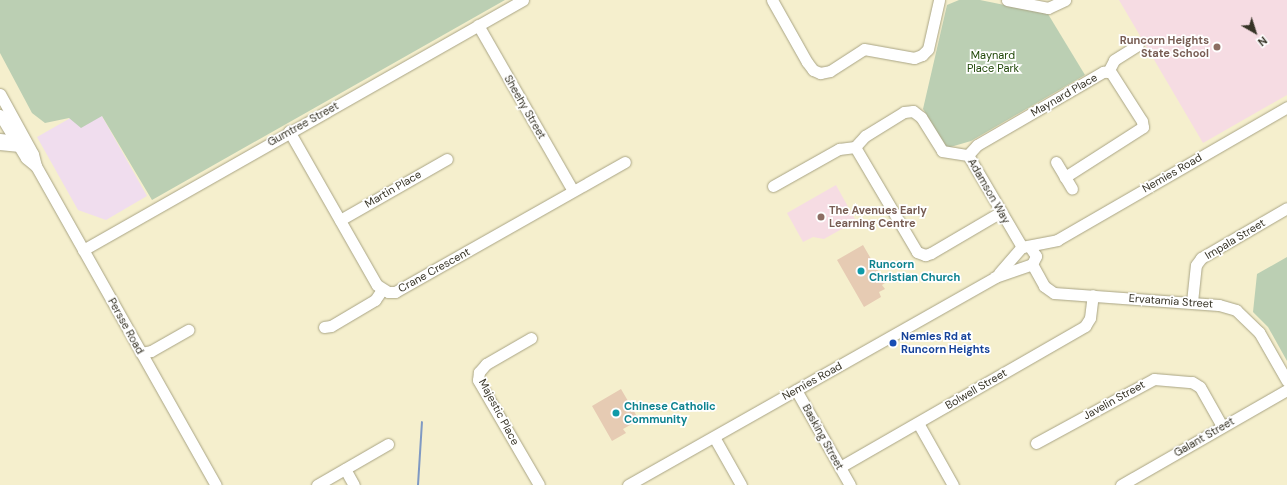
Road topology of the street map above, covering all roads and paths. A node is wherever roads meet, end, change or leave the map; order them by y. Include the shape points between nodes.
1 (523, 0) edge
2 (772, 0) edge
3 (1007, 0) edge
4 (1065, 0) edge
5 (941, 1) edge
6 (478, 25) junction
7 (1138, 45) dead end
8 (1108, 72) junction
9 (0, 94) edge
10 (1287, 107) edge
11 (0, 115) edge
12 (289, 130) junction
13 (0, 142) edge
14 (18, 144) junction
15 (855, 147) junction
16 (968, 155) junction
17 (447, 159) dead end
18 (625, 162) dead end
19 (1056, 162) dead end
20 (36, 166) junction
21 (1065, 176) junction
22 (774, 186) dead end
23 (572, 189) junction
24 (1072, 189) dead end
25 (1287, 208) edge
26 (1001, 212) junction
27 (340, 220) junction
28 (1057, 240) junction
29 (1023, 249) junction
30 (83, 250) junction
31 (1031, 263) junction
32 (995, 277) junction
33 (381, 291) junction
34 (1093, 295) junction
35 (1192, 302) junction
36 (324, 327) dead end
37 (188, 330) dead end
38 (531, 338) dead end
39 (141, 353) junction
40 (1287, 381) edge
41 (796, 390) junction
42 (1287, 390) edge
43 (918, 423) junction
44 (1222, 426) junction
45 (714, 437) junction
46 (1036, 443) dead end
47 (388, 444) dead end
48 (840, 467) junction
49 (344, 469) junction
50 (216, 485) edge
51 (317, 485) edge
52 (354, 485) edge
53 (539, 485) edge
54 (628, 485) edge
55 (741, 485) edge
56 (850, 485) edge
57 (953, 485) edge
58 (1121, 485) edge

1 - 6 street, Gumtree Street
2 - 5 street via 807,62 813,70 820,73 830,71 864,49 914,58 922,55 928,49
3 - 4 street via 1048,8
6 - 12 street, Gumtree Street
6 - 23 street, Sheehy Street
7 - 8 street via 1114,60
8 - 16 street, Maynard Place via 977,145
8 - 21 street, Maynard Place via 1116,76 1143,127
9 - 20 street, Persse Road via 33,154
10 - 28 street, Nemies Road
11 - 14 street, Persse Road
12 - 27 street, Crane Crescent
12 - 30 street, Gumtree Street
13 - 14 highway
14 - 20 street, Persse Road
15 - 16 street, Adamson Way via 865,136 904,112 913,111 921,116 942,151
15 - 22 street via 839,149
15 - 26 street via 917,252 925,255 931,253
16 - 26 street, Adamson Way
17 - 27 street, Martin Place
18 - 23 street, Crane Crescent via 582,187
19 - 21 street
20 - 30 street, Persse Road
21 - 24 street
23 - 33 street, Crane Crescent via 395,292
25 - 35 street, Impala Street via 1202,258 1196,265
26 - 29 street, Adamson Way
27 - 33 street, Crane Crescent
28 - 29 street, Nemies Road
28 - 31 street, Nemies Road
29 - 31 street via 1035,251
29 - 31 street via 1018,261
29 - 32 street, Nemies Road
30 - 39 street, Persse Road
31 - 32 street, Nemies Road
31 - 34 street, Ervatamia Street via 1044,286 1054,293
32 - 41 street, Nemies Road
33 - 36 street via 376,300 331,326
34 - 35 street, Ervatamia Street
34 - 43 street, Bolwell Street via 1090,318 1084,326
35 - 40 street, Ervatamia Street via 1219,304 1236,310 1248,320
37 - 39 street via 151,351
38 - 53 street, Majestic Place via 486,364 479,372 478,380
39 - 50 street, Persse Road
41 - 45 street, Nemies Road
41 - 48 street, Basking Street
42 - 44 street, Galant Street
43 - 48 street, Bolwell Street
43 - 57 street
44 - 46 street, Javelin Street via 1200,387 1192,382 1154,379
44 - 58 street, Galant Street
45 - 54 street, Nemies Road
45 - 55 street
47 - 49 street
48 - 56 street, Basking Street
49 - 51 street
49 - 52 street

